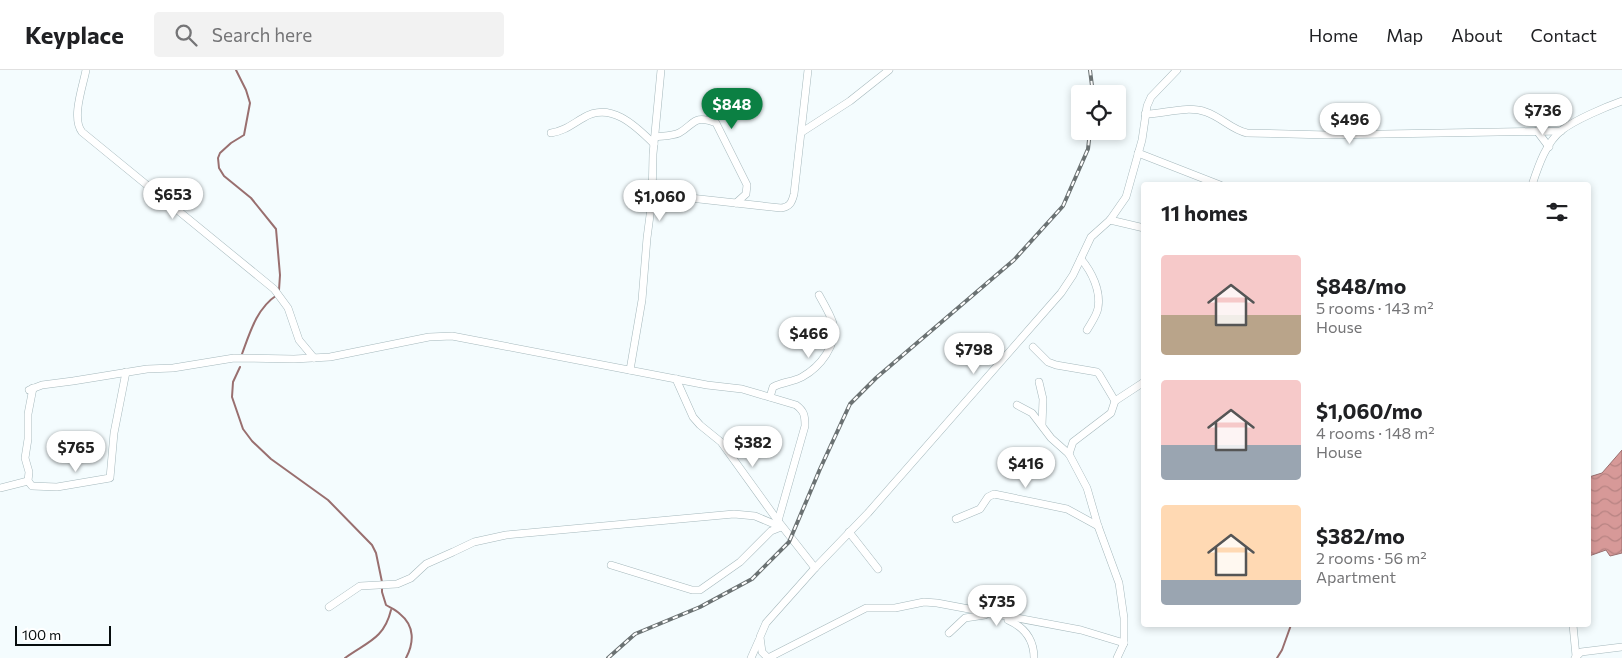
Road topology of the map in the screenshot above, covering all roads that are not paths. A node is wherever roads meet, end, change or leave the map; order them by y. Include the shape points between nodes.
1 (86, 70) edge
2 (661, 70) edge
3 (808, 70) edge
4 (889, 70) edge
5 (1177, 70) edge
6 (1622, 101) edge
7 (1145, 114) junction
8 (1537, 131) junction
9 (1561, 131) junction
10 (802, 132) junction
11 (551, 133) dead end
12 (654, 140) junction
13 (1548, 147) junction
14 (1138, 153) junction
15 (1212, 182) edge
16 (1533, 182) edge
17 (652, 200) junction
18 (736, 203) junction
19 (1110, 220) junction
20 (1141, 227) edge
21 (1081, 259) junction
22 (820, 295) dead end
23 (1087, 330) dead end
24 (1034, 347) dead end
25 (314, 358) junction
26 (630, 370) junction
27 (126, 372) junction
28 (676, 379) junction
29 (1039, 382) dead end
30 (1141, 384) edge
31 (770, 397) junction
32 (1115, 402) junction
33 (1017, 405) dead end
34 (1042, 425) junction
35 (1069, 454) junction
36 (28, 481) junction
37 (0, 488) edge
38 (956, 519) dead end
39 (780, 525) junction
40 (1098, 526) junction
41 (849, 532) junction
42 (611, 565) dead end
43 (815, 568) junction
44 (878, 569) dead end
45 (329, 607) dead end
46 (1573, 627) edge
47 (949, 633) dead end
48 (760, 637) junction
49 (1124, 643) junction
50 (1622, 647) edge
51 (1575, 657) edge
52 (751, 658) edge
53 (768, 658) edge
54 (1034, 658) edge
55 (1117, 658) edge

1 - 25 street via 77,113 78,127 274,289 288,308 299,340
2 - 12 street
3 - 10 street
4 - 10 street via 850,101
5 - 7 street via 1151,97
6 - 9 street
7 - 8 street via 1198,110 1247,133 1328,135
7 - 14 street
8 - 9 street
8 - 13 street
9 - 13 street
10 - 18 street via 790,204 781,208
11 - 12 street via 566,129 591,113 605,111 617,115
12 - 17 street
12 - 18 street via 679,133 697,120 716,123 747,185 746,194
13 - 16 street
14 - 15 street
14 - 19 street via 1126,197
17 - 18 street via 672,196
17 - 26 street via 640,317
19 - 20 street
19 - 21 street via 1091,237
21 - 23 street via 1092,274 1099,306
21 - 41 street via 1061,293
22 - 31 street via 833,326 830,349 817,367 800,378 773,387
24 - 32 street via 1048,362 1096,372
25 - 26 street via 429,337 452,336
25 - 27 street via 234,358
26 - 28 street
27 - 36 street via 31,389 25,458
27 - 36 street via 114,433 110,478 56,487 32,486
28 - 31 street via 742,389
28 - 39 street via 694,417 720,442
29 - 34 street via 1043,399
30 - 32 street
31 - 39 street via 796,405 805,416
32 - 35 street via 1111,413 1073,442
33 - 34 street via 1032,413
34 - 35 street
35 - 40 street via 1087,488
36 - 37 street
38 - 40 street via 980,509 994,494 1067,509
39 - 42 street via 740,562 700,590
39 - 43 street
39 - 45 street via 755,516 734,514 506,535 474,542 426,564 411,578 397,584 360,586
40 - 49 street via 1119,583
41 - 43 street
41 - 44 street
43 - 48 street via 766,623
46 - 51 street
47 - 54 street via 965,618 985,615 1004,618 1025,631
48 - 52 street
48 - 53 street via 762,652
49 - 53 street via 1081,630 924,602 896,608 866,608
49 - 55 street
50 - 51 street via 1581,652

